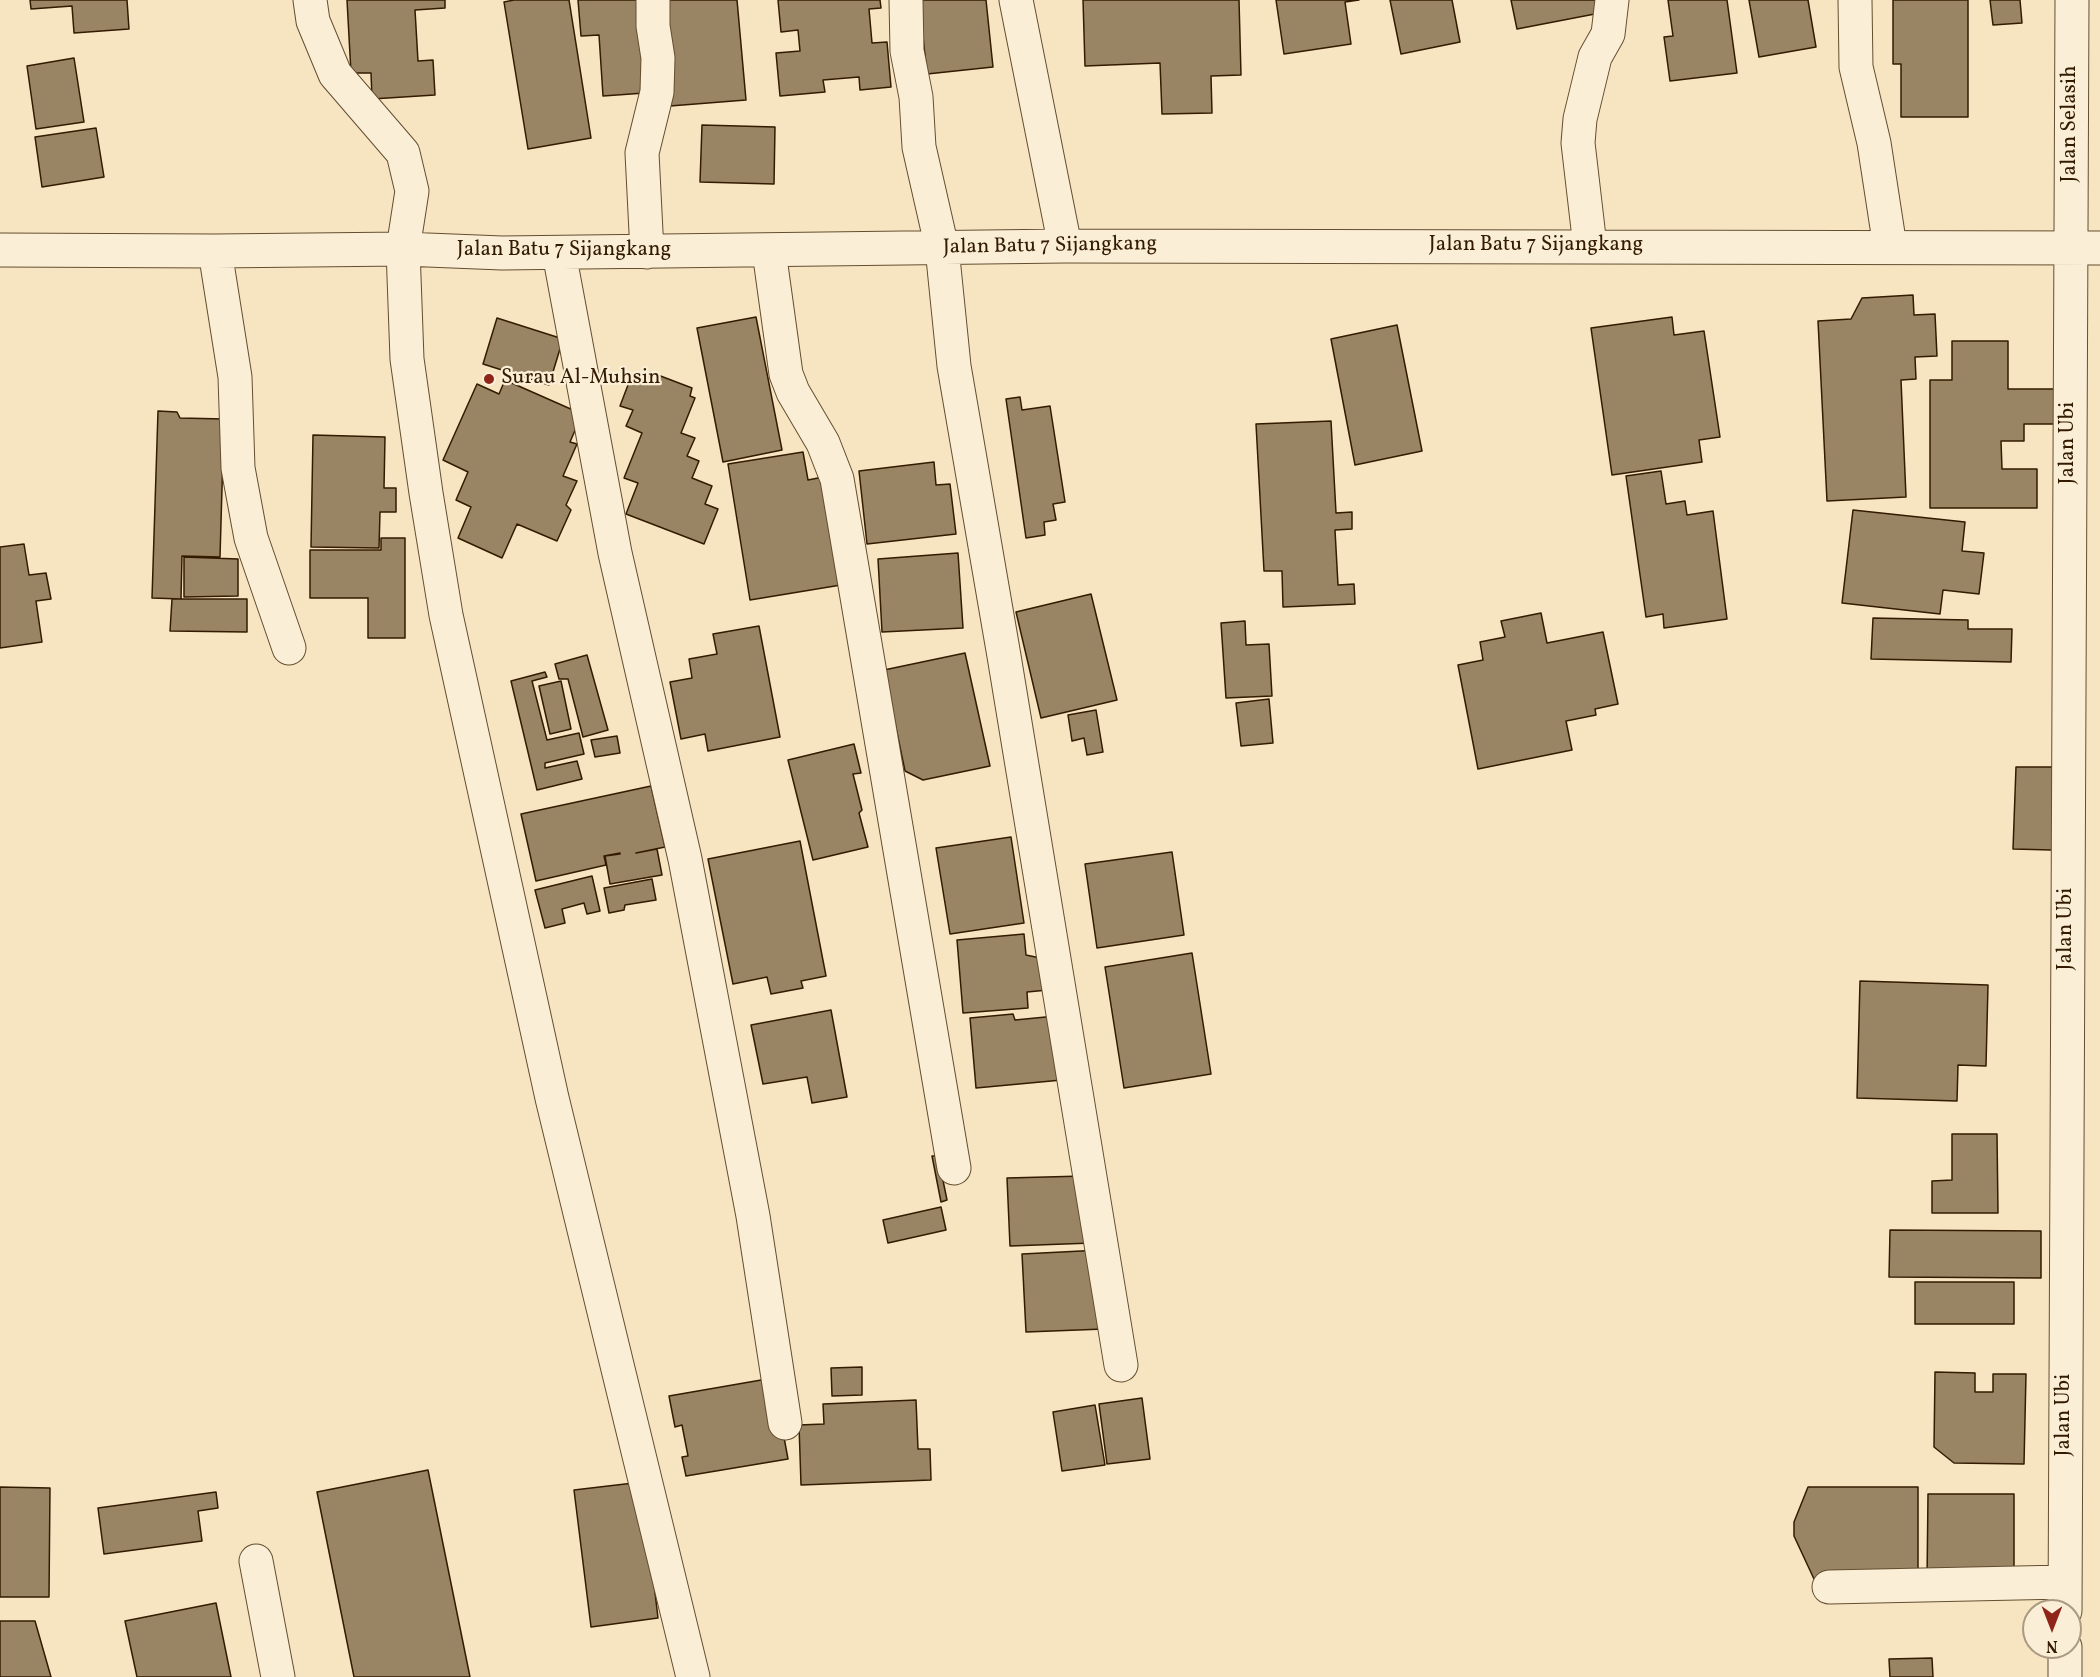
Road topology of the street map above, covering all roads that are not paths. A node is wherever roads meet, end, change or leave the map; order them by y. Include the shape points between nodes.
1 (310, 0) edge
2 (653, 0) edge
3 (906, 0) edge
4 (1016, 0) edge
5 (1612, 0) edge
6 (1856, 0) edge
7 (2072, 0) edge
8 (1065, 246) junction
9 (1590, 246) junction
10 (1890, 247) junction
11 (942, 248) junction
12 (2085, 248) edge
13 (403, 249) junction
14 (0, 250) edge
15 (215, 251) junction
16 (769, 251) junction
17 (647, 252) junction
18 (559, 253) junction
19 (289, 648) dead end
20 (954, 1168) dead end
21 (1121, 1365) dead end
22 (785, 1423) dead end
23 (256, 1561) dead end
24 (1829, 1587) dead end
25 (2065, 1596) edge
26 (2065, 1659) edge
27 (278, 1677) edge
28 (693, 1677) edge
29 (2065, 1677) edge

1 - 13 street via 313,21 335,74 403,153 412,191
2 - 17 street via 657,92 642,153
3 - 11 street via 907,51 916,98 919,147
4 - 8 street
5 - 9 street via 1608,34 1594,57 1580,119 1578,143
6 - 10 street via 1856,68 1874,143
7 - 12 street, Jalan Selasih
8 - 9 street, Jalan Batu 7 Sijangkang
8 - 11 street, Jalan Batu 7 Sijangkang
9 - 10 street, Jalan Batu 7 Sijangkang
10 - 12 street, Jalan Batu 7 Sijangkang
11 - 16 street, Jalan Batu 7 Sijangkang
11 - 21 street via 954,366
12 - 25 street, Jalan Ubi
13 - 15 street, Jalan Batu 7 Sijangkang
13 - 18 street, Jalan Batu 7 Sijangkang
13 - 28 street via 407,359 446,615 552,1098
14 - 15 street, Jalan Batu 7 Sijangkang
15 - 19 street via 235,376 238,468 251,538
16 - 17 street, Jalan Batu 7 Sijangkang
16 - 20 street via 786,374 823,443 837,479
17 - 18 street, Jalan Batu 7 Sijangkang
18 - 22 street via 615,554 687,871 753,1216
23 - 27 street
24 - 25 street
26 - 29 street

